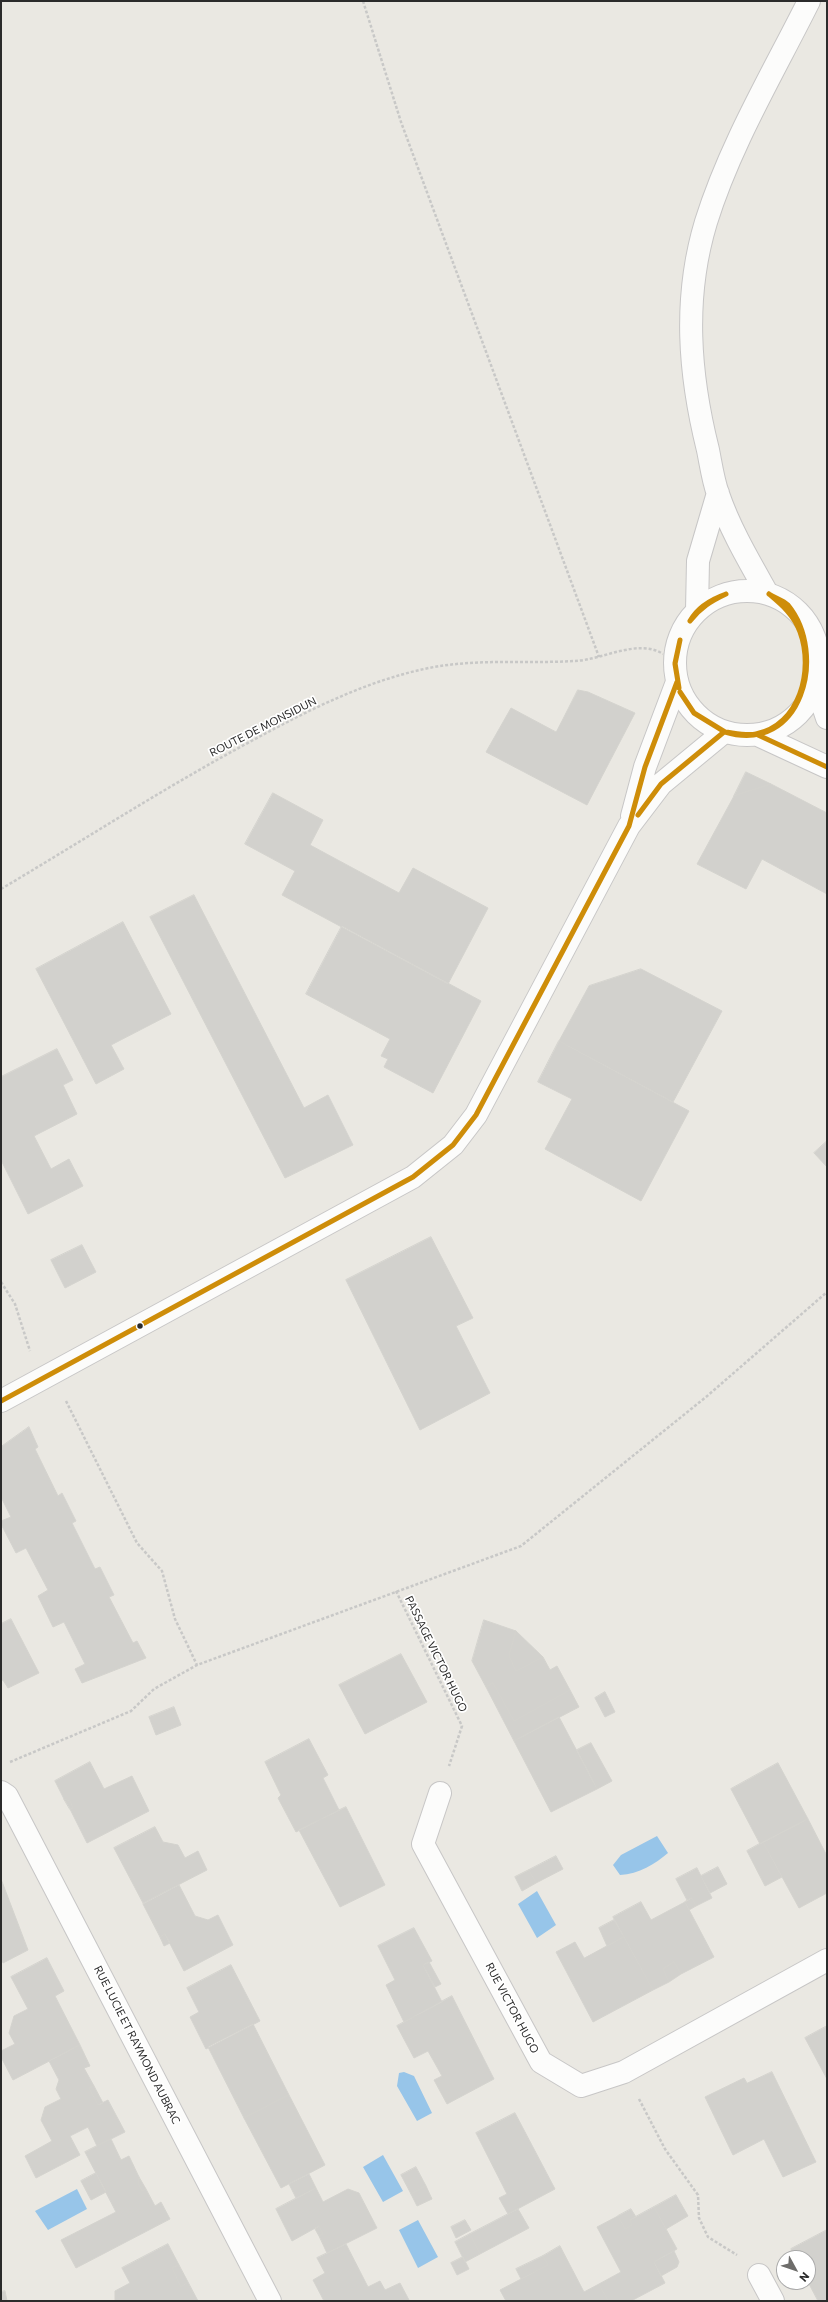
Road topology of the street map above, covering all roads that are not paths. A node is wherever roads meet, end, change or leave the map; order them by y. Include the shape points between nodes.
1 (809, 1) edge
2 (718, 493) junction
3 (767, 593) junction
4 (697, 610) junction
5 (676, 672) junction
6 (816, 685) junction
7 (827, 718) edge
8 (724, 732) junction
9 (758, 734) junction
10 (827, 767) edge
11 (629, 826) junction
12 (1, 1401) edge
13 (1, 1792) edge
14 (440, 1793) road end
15 (827, 1960) edge
16 (759, 2275) road end
17 (270, 2301) edge
18 (773, 2301) edge

1 - 2 street via 732,156 706,222 693,287 690,343 700,419
2 - 3 street via 737,540
2 - 4 street via 698,561
3 - 4 street via 748,590 730,593 712,599
3 - 6 street via 782,599 795,609 806,621 814,636 819,668
4 - 5 street via 685,625 677,642
5 - 8 street via 683,699 694,713
5 - 11 street
6 - 7 street
6 - 9 street via 809,700 788,723
8 - 9 street via 747,736
8 - 11 street via 661,784
9 - 10 street
11 - 12 street via 476,1115 453,1145 413,1177
13 - 17 street, RUE LUCIE ET RAYMOND AUBRAC via 11,1803
14 - 15 street, RUE VICTOR HUGO via 423,1844 541,2062 582,2086 624,2072
16 - 18 street

